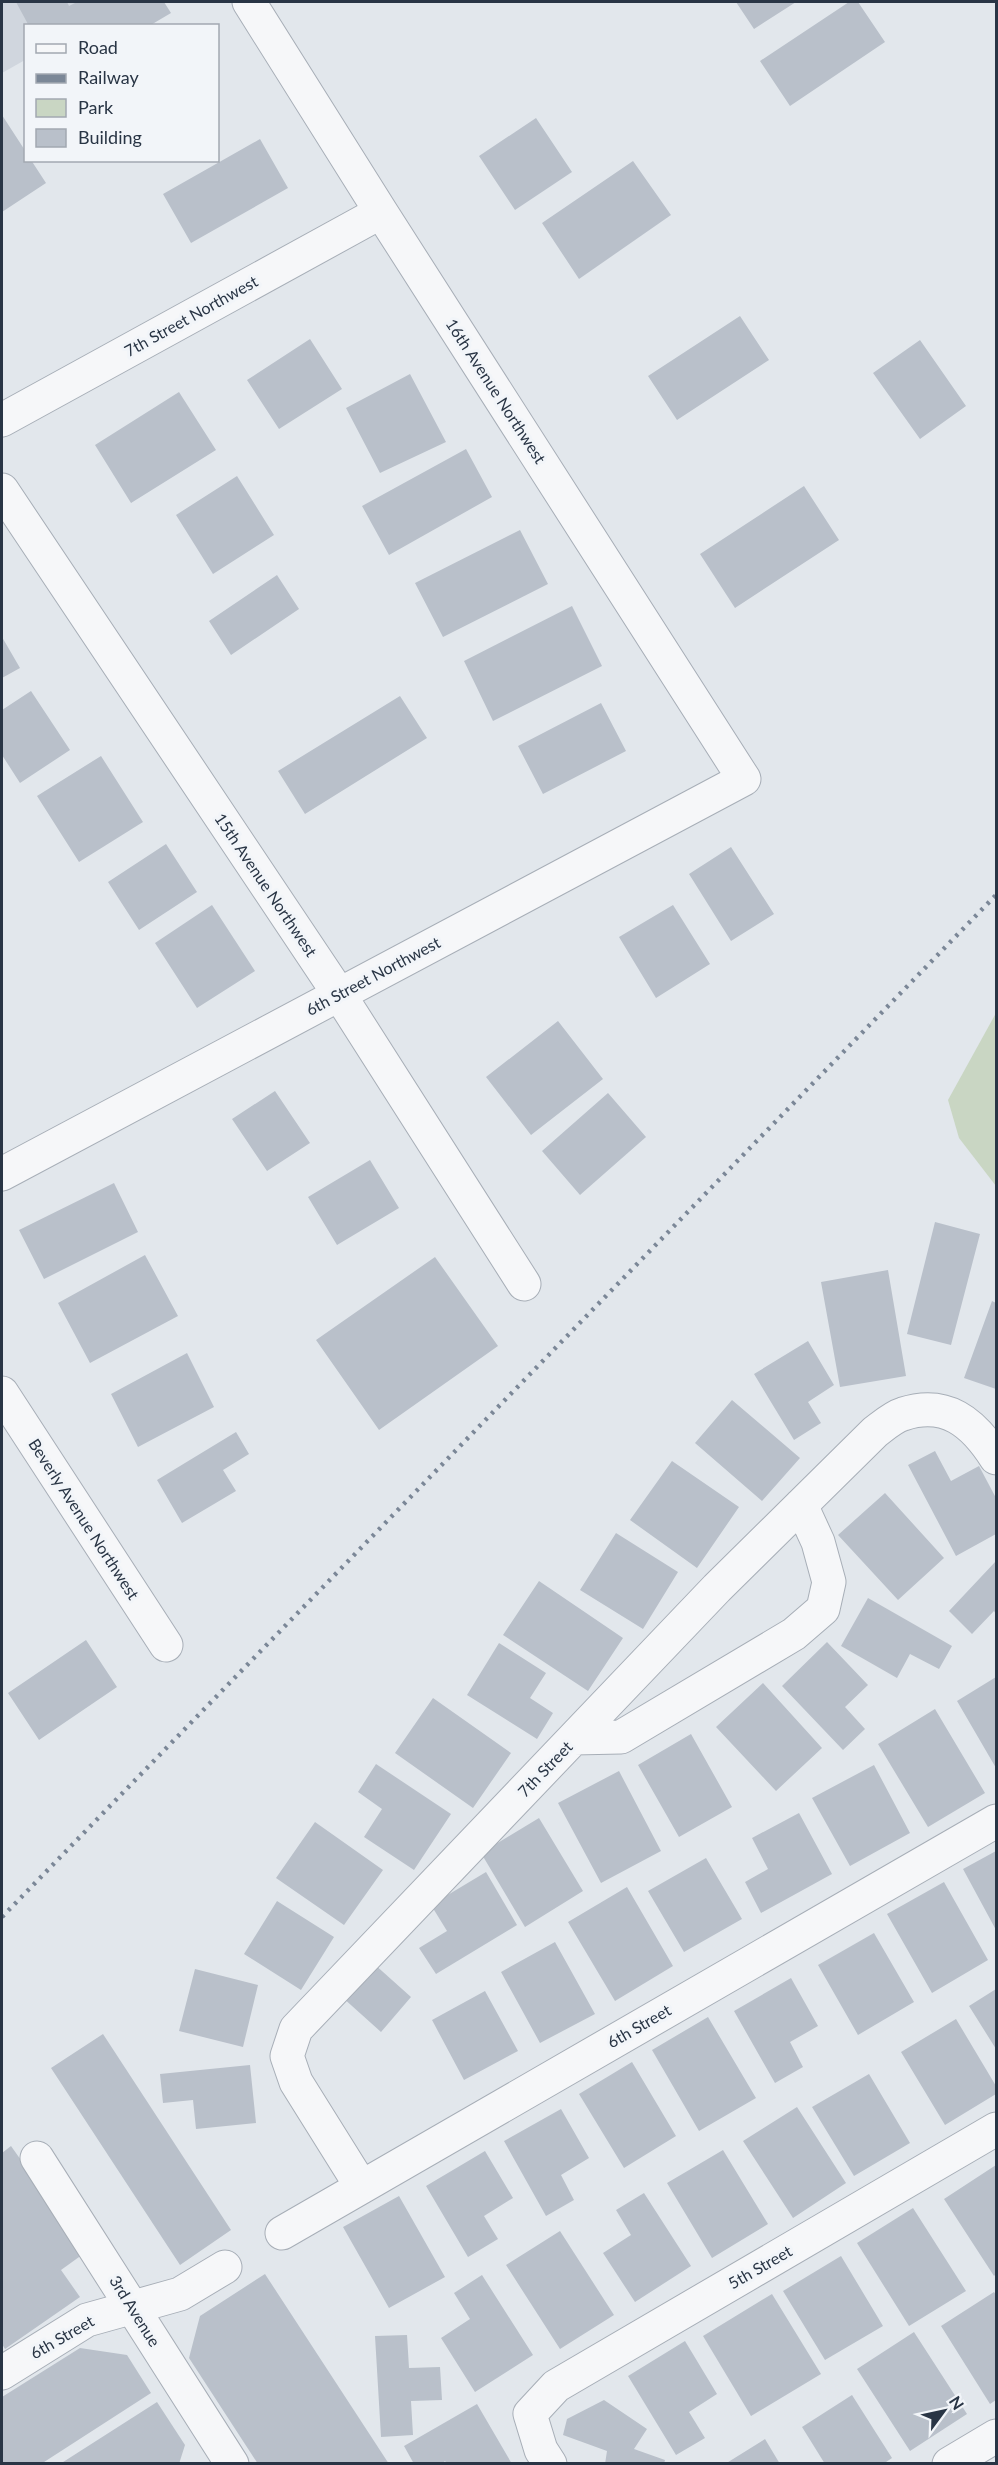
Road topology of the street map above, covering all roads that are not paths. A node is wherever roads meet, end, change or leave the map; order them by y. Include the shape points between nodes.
1 (249, 2) edge
2 (381, 212) junction
3 (2, 420) edge
4 (2, 490) edge
5 (744, 779) joint
6 (339, 994) junction
7 (2, 1174) edge
8 (524, 1284) dead end
9 (2, 1393) edge
10 (996, 1458) edge
11 (801, 1505) junction
12 (166, 1645) dead end
13 (574, 1738) junction
14 (996, 1821) edge
15 (996, 2129) edge
16 (38, 2158) dead end
17 (361, 2186) junction
18 (282, 2233) dead end
19 (225, 2267) dead end
20 (131, 2306) junction
21 (2, 2373) edge
22 (996, 2436) edge
23 (232, 2463) edge
24 (550, 2463) edge
25 (949, 2463) edge

1 - 2 street, 16th Avenue Northwest
2 - 3 street, 7th Street Northwest
2 - 5 street, 16th Avenue Northwest
4 - 6 street, 15th Avenue Northwest
5 - 6 street, 6th Street Northwest
6 - 7 street, 6th Street Northwest
6 - 8 street, 15th Avenue Northwest
9 - 12 street, Beverly Avenue Northwest
10 - 11 street, 7th Street via 964,1420 934,1408 901,1414 875,1432
11 - 13 street, 7th Street
11 - 13 street via 818,1542 829,1582 823,1609 777,1645 621,1737
13 - 17 street, 7th Street via 296,2030 287,2056 296,2082
14 - 17 street, 6th Street
15 - 24 street, 5th Street via 556,2386 530,2414 541,2450
16 - 20 street, 3rd Avenue
17 - 18 street, 6th Street
19 - 20 street, 6th Street via 180,2294
20 - 21 street, 6th Street via 87,2320
20 - 23 street, 3rd Avenue
22 - 25 street

